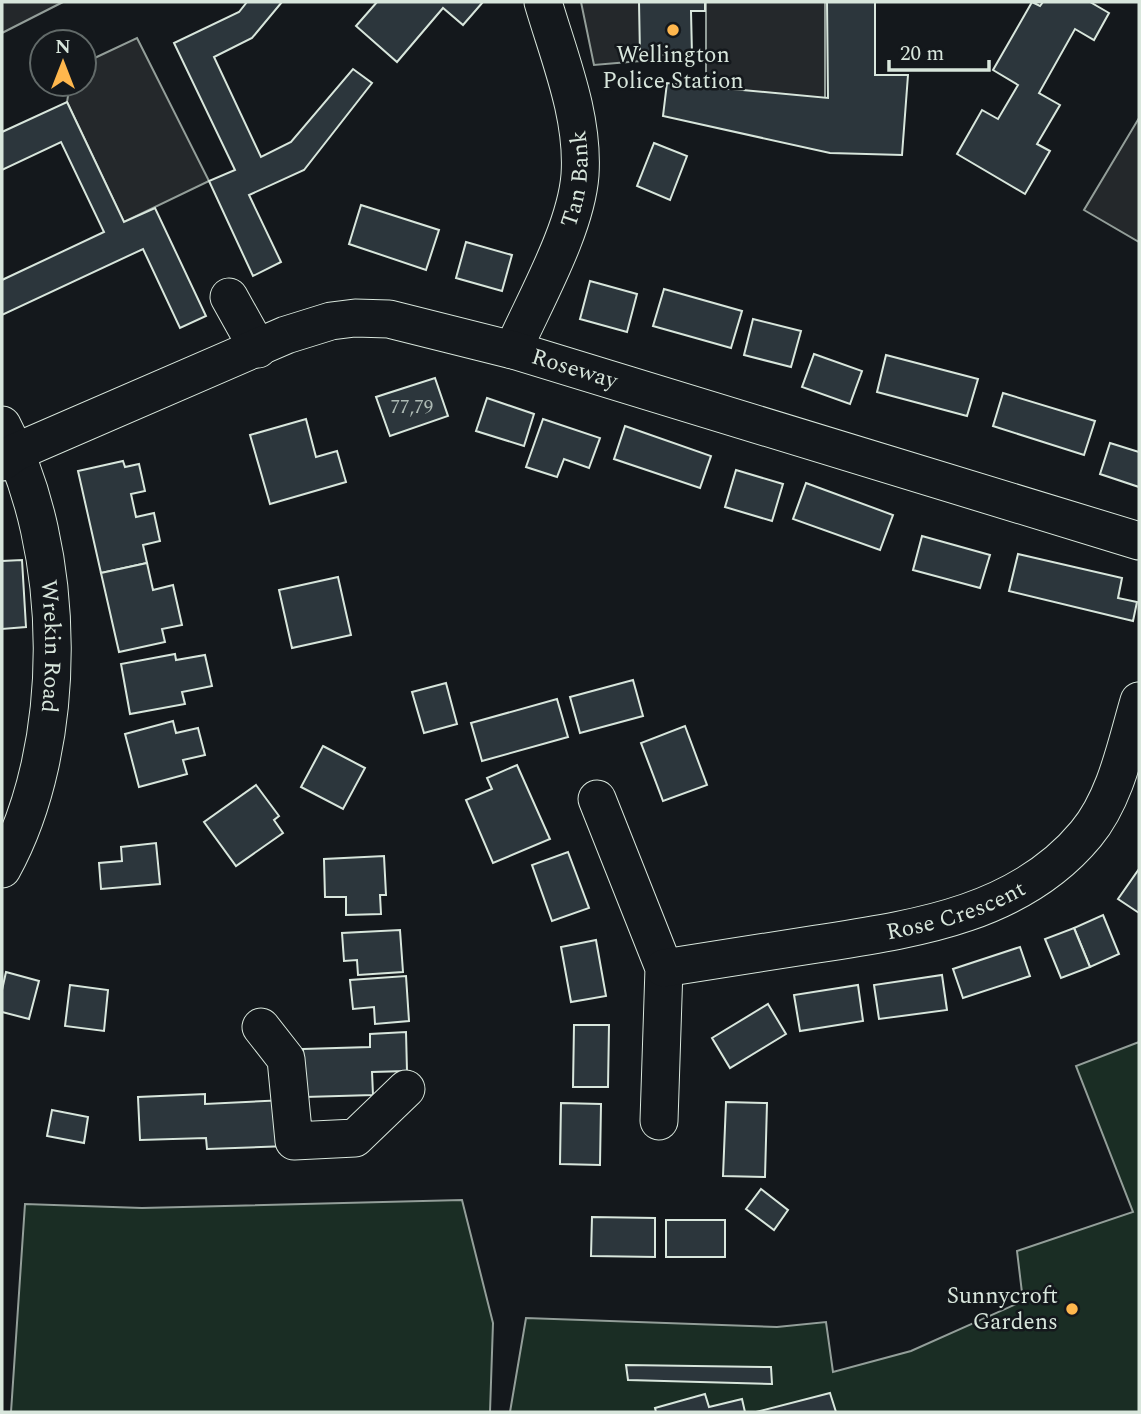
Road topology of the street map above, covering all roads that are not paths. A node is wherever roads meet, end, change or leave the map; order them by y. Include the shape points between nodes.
1 (544, 2) edge
2 (229, 298) dead end
3 (258, 349) junction
4 (513, 351) junction
5 (7, 446) edge
6 (1139, 541) edge
7 (1139, 701) edge
8 (597, 799) dead end
9 (2, 869) edge
10 (664, 968) junction
11 (261, 1027) dead end
12 (406, 1089) dead end
13 (659, 1121) dead end

1 - 4 street, Tan Bank via 573,104 580,174 566,230
2 - 3 street
3 - 4 street, Roseway via 319,324 355,317 389,319
3 - 5 street, Roseway
4 - 6 street, Roseway
5 - 9 street, Wrekin Road via 40,536 53,625 51,696 35,790
7 - 10 street, Rose Crescent via 1113,786 1087,833 1048,873 1004,899 904,931
8 - 10 street
10 - 13 street
11 - 12 street via 286,1059 294,1141 355,1138

